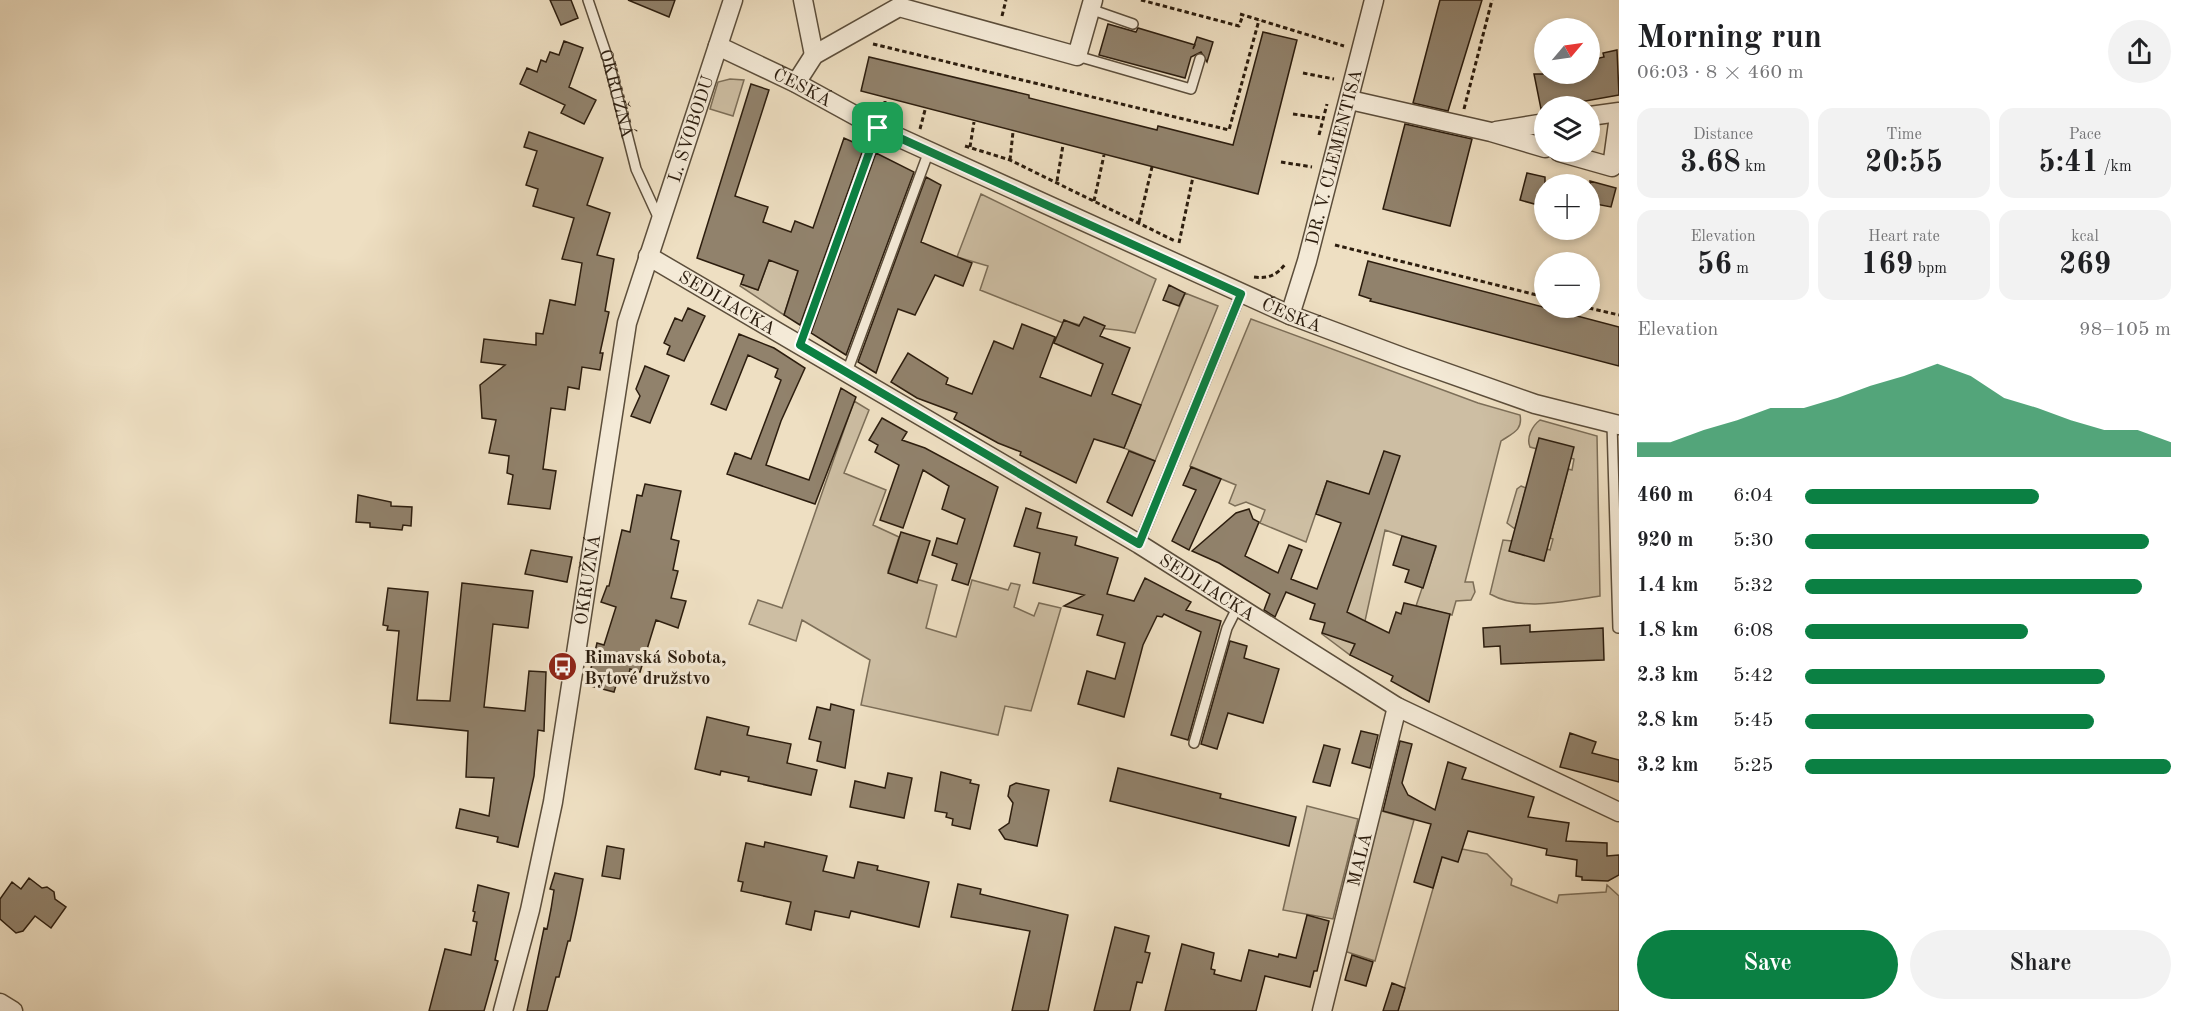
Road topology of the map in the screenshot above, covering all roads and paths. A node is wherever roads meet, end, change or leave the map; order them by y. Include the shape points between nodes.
1 (588, 0) edge
2 (733, 0) edge
3 (803, 0) edge
4 (1141, 0) edge
5 (1374, 0) edge
6 (1492, 0) edge
7 (1091, 5) edge
8 (1259, 20) junction
9 (1133, 24) dead end
10 (872, 43) dead end
11 (718, 46) junction
12 (814, 55) junction
13 (1077, 56) junction
14 (1341, 57) dead end
15 (1200, 59) dead end
16 (1338, 68) dead end
17 (1303, 72) dead end
18 (1334, 79) junction
19 (796, 83) junction
20 (1331, 89) dead end
21 (1328, 99) dead end
22 (885, 100) dead end
23 (1350, 100) junction
24 (875, 110) dead end
25 (925, 110) dead end
26 (1293, 114) dead end
27 (1619, 114) edge
28 (1600, 115) edge
29 (1322, 118) junction
30 (886, 120) junction
31 (974, 122) dead end
32 (1460, 125) junction
33 (1534, 125) edge
34 (911, 127) dead end
35 (1014, 132) dead end
36 (1491, 132) junction
37 (1318, 138) dead end
38 (960, 144) dead end
39 (1534, 144) edge
40 (1063, 145) dead end
41 (970, 147) junction
42 (929, 151) junction
43 (1104, 155) dead end
44 (1314, 157) dead end
45 (1010, 160) junction
46 (1281, 162) dead end
47 (1594, 162) edge
48 (1152, 167) dead end
49 (1312, 167) junction
50 (1193, 177) dead end
51 (1309, 178) dead end
52 (1057, 181) junction
53 (1094, 201) junction
54 (659, 219) junction
55 (1139, 222) junction
56 (1179, 243) junction
57 (1335, 244) dead end
58 (1189, 248) dead end
59 (648, 256) junction
60 (1290, 258) dead end
61 (1251, 277) dead end
62 (1241, 294) junction
63 (1534, 294) edge
64 (1600, 311) edge
65 (1290, 315) junction
66 (1619, 315) edge
67 (800, 345) junction
68 (847, 372) junction
69 (1616, 425) edge
70 (1139, 544) junction
71 (1238, 606) junction
72 (1618, 628) edge
73 (1397, 707) junction
74 (1194, 743) dead end
75 (1619, 812) edge
76 (0, 1003) edge
77 (13, 1011) edge
78 (503, 1011) edge
79 (1322, 1011) edge

1 - 54 lane, OKRUŽNÁ via 608,59 636,169
2 - 11 street, L. SVOBODU
3 - 12 street
4 - 8 path via 1239,26 1241,14
5 - 23 street, DR. V. CLEMENTISA
6 - 32 path
7 - 9 lane
7 - 13 street
8 - 10 path via 1229,130
8 - 14 path via 1345,46
11 - 19 street, ČESKÁ
11 - 54 street, L. SVOBODU
12 - 13 street via 899,7
12 - 19 street
13 - 15 lane via 1191,89
16 - 18 path
17 - 18 path
18 - 20 path
19 - 30 street, ČESKÁ
21 - 29 path
22 - 30 path
23 - 32 street
23 - 65 street, DR. V. CLEMENTISA
24 - 30 path
25 - 34 path via 920,131
26 - 29 path
27 - 28 street
27 - 47 street via 1612,167
29 - 37 path
30 - 42 street, ČESKÁ
30 - 67 lane
31 - 41 path
32 - 36 street
33 - 36 street
35 - 45 path
36 - 39 street
38 - 41 path
40 - 52 path
41 - 45 path
42 - 62 street, ČESKÁ
42 - 68 lane
43 - 53 path
44 - 49 path
45 - 52 path
46 - 49 path
48 - 55 path
49 - 51 path
50 - 56 path
52 - 53 path
53 - 55 path
54 - 59 street, L. SVOBODU
55 - 56 path
56 - 58 path
57 - 63 path
59 - 67 street, SEDLIACKA
59 - 78 street, OKRUŽNÁ via 627,323 553,802
60 - 61 path via 1278,273 1265,279
62 - 65 street, ČESKÁ
62 - 70 lane
64 - 66 path
65 - 69 street, ČESKÁ via 1535,404
67 - 68 street, SEDLIACKA
68 - 70 street, SEDLIACKA
69 - 72 lane
70 - 71 street, SEDLIACKA
71 - 73 street, SEDLIACKA
71 - 74 lane via 1227,628
73 - 75 street, SEDLIACKA
73 - 79 street, MALÁ
76 - 77 street

